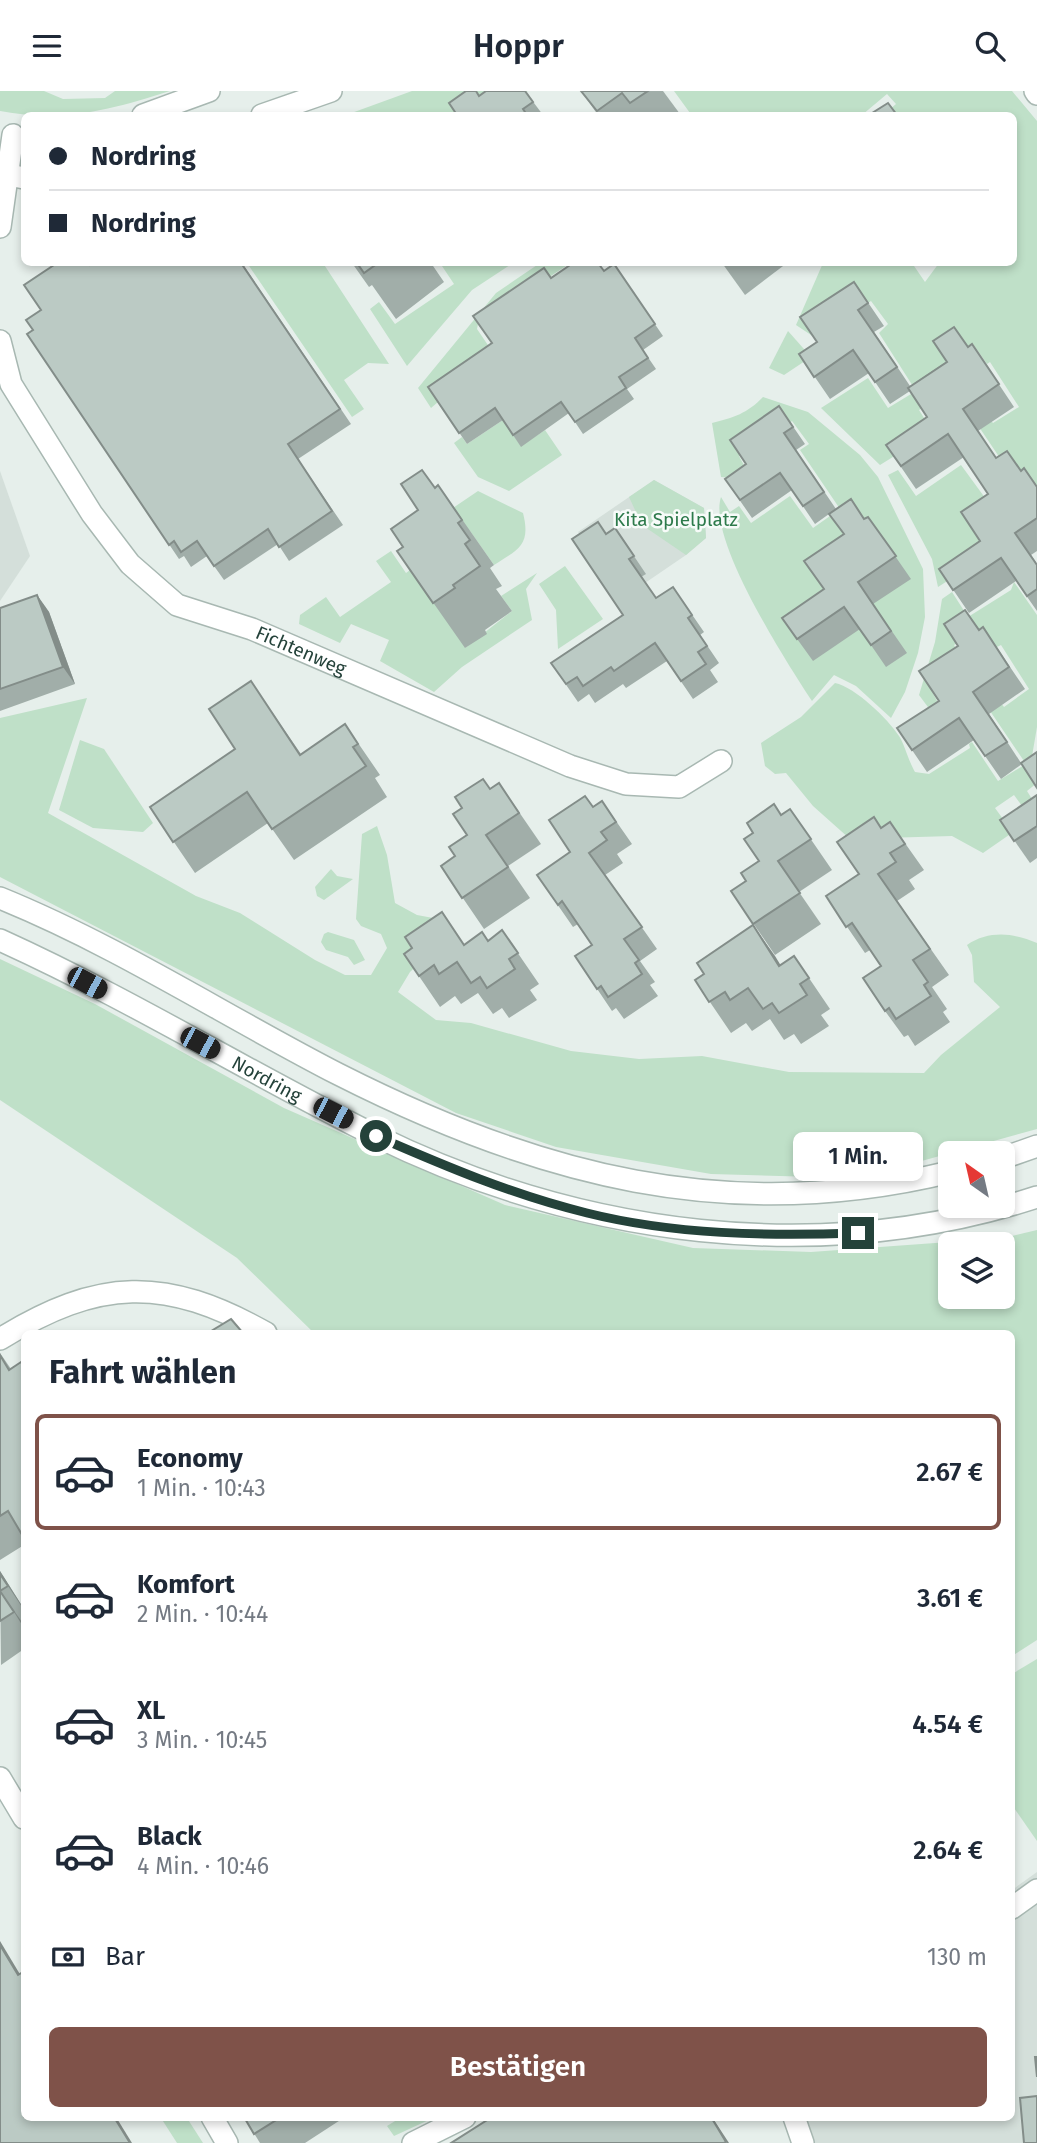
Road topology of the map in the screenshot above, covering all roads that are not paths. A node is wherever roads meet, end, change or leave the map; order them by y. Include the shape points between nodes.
1 (209, 91) edge
2 (331, 91) edge
3 (151, 112) edge
4 (271, 112) edge
5 (12, 134) edge
6 (10, 176) edge
7 (0, 227) edge
8 (0, 341) edge
9 (721, 761) dead end
10 (0, 898) edge
11 (0, 940) edge
12 (1037, 1146) edge
13 (1015, 1154) edge
14 (938, 1175) edge
15 (1037, 1197) edge
16 (261, 1330) edge
17 (0, 1339) edge
18 (0, 1778) edge
19 (21, 1813) edge
20 (1037, 1890) edge
21 (1015, 1906) edge
22 (214, 2121) edge
23 (457, 2121) edge
24 (795, 2121) edge
25 (228, 2143) edge
26 (413, 2143) edge
27 (803, 2143) edge

1 - 3 street
2 - 4 street
5 - 6 street
6 - 7 street
8 - 9 street, Fichtenweg via 11,384 92,514 130,564 177,605 252,629 570,766 626,784 679,787
10 - 14 street, Nordring via 129,960 411,1109 537,1159 605,1177 719,1193 815,1193
11 - 15 street, Nordring via 376,1136 463,1174 589,1214 691,1230 764,1235 858,1233 971,1217
12 - 13 street
16 - 17 street via 228,1311 159,1290 109,1294 63,1305
18 - 19 street
20 - 21 street
22 - 25 street
23 - 26 street
24 - 27 street

